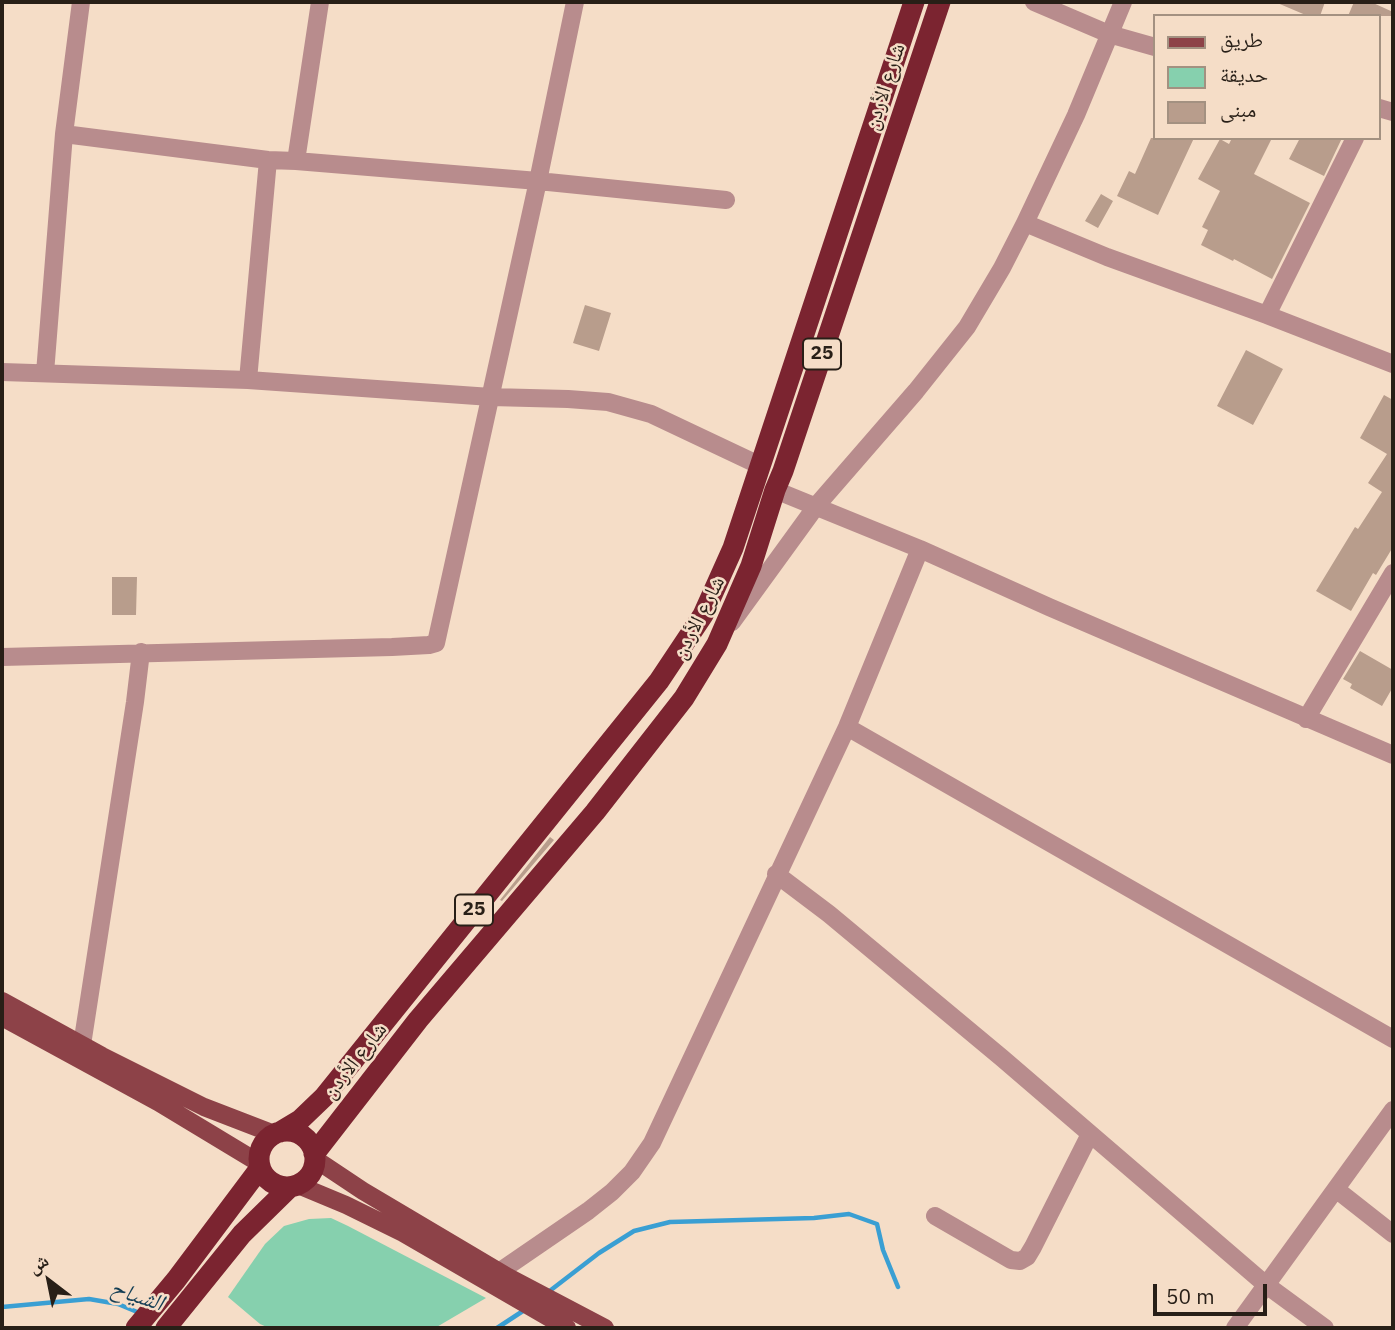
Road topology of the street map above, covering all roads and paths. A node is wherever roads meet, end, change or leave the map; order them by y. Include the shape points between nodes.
1 (80, 2) edge
2 (320, 2) edge
3 (575, 2) edge
4 (914, 2) edge
5 (940, 2) edge
6 (1034, 2) edge
7 (1123, 2) edge
8 (1109, 33) junction
9 (1154, 47) edge
10 (65, 134) junction
11 (1354, 140) edge
12 (268, 160) junction
13 (296, 161) junction
14 (538, 181) junction
15 (726, 200) dead end
16 (1025, 223) junction
17 (1267, 315) junction
18 (1393, 364) edge
19 (2, 372) edge
20 (45, 373) junction
21 (248, 380) junction
22 (491, 397) junction
23 (761, 466) junction
24 (775, 490) junction
25 (817, 505) junction
26 (920, 549) junction
27 (1393, 573) edge
28 (717, 644) junction
29 (141, 652) junction
30 (2, 657) edge
31 (659, 681) junction
32 (684, 698) junction
33 (1306, 719) junction
34 (847, 727) junction
35 (1393, 755) edge
36 (776, 874) junction
37 (2, 1001) edge
38 (2, 1017) edge
39 (1393, 1039) edge
40 (82, 1045) junction
41 (1393, 1110) edge
42 (277, 1133) junction
43 (1090, 1134) junction
44 (315, 1156) junction
45 (259, 1166) junction
46 (294, 1186) junction
47 (1336, 1190) junction
48 (935, 1216) dead end
49 (1393, 1234) edge
50 (499, 1281) junction
51 (1265, 1284) junction
52 (136, 1328) edge
53 (166, 1328) edge
54 (567, 1328) edge
55 (605, 1328) edge
56 (1235, 1328) edge
57 (1325, 1328) edge

1 - 10 street
2 - 13 street
3 - 14 street
4 - 23 highway, شارع الأردن / 25
5 - 24 highway, شارع الأردن / 25
6 - 8 street
7 - 8 street
8 - 9 street
8 - 16 street
10 - 12 street
10 - 20 street
11 - 17 street
12 - 13 street
12 - 21 street
13 - 14 street
14 - 15 street
14 - 22 street
16 - 17 street
16 - 25 street via 967,327
17 - 18 street
19 - 20 street
20 - 21 street
21 - 22 street
22 - 23 street via 608,402 651,414
22 - 29 street via 435,645
23 - 31 highway, شارع الأردن / 25 via 712,598
24 - 25 street
24 - 28 highway, شارع الأردن / 25 via 751,566
25 - 26 street
25 - 28 street
26 - 33 street
26 - 34 street
27 - 33 street
28 - 32 highway, شارع الأردن / 25
29 - 30 street
29 - 40 street
31 - 32 highway
31 - 42 highway, شارع الأردن / 25 via 324,1097 300,1120
32 - 44 highway, شارع الأردن / 25 via 595,812 418,1020
33 - 35 street
34 - 36 street
34 - 39 street
36 - 43 street
36 - 50 street via 652,1143 632,1172
37 - 40 main road
38 - 45 main road via 158,1102
40 - 42 main road via 204,1107
41 - 47 street
42 - 44 highway via 298,1133
42 - 45 highway, 25 via 263,1143
43 - 48 street via 1033,1247 1020,1261
43 - 51 street
44 - 46 highway, 25 via 311,1174
44 - 50 main road
45 - 46 highway via 268,1181
45 - 52 highway, 25
46 - 50 main road via 346,1205
46 - 53 highway, 25 via 242,1234
47 - 49 street
47 - 51 street
50 - 54 main road
50 - 55 main road
51 - 56 street
51 - 57 street

